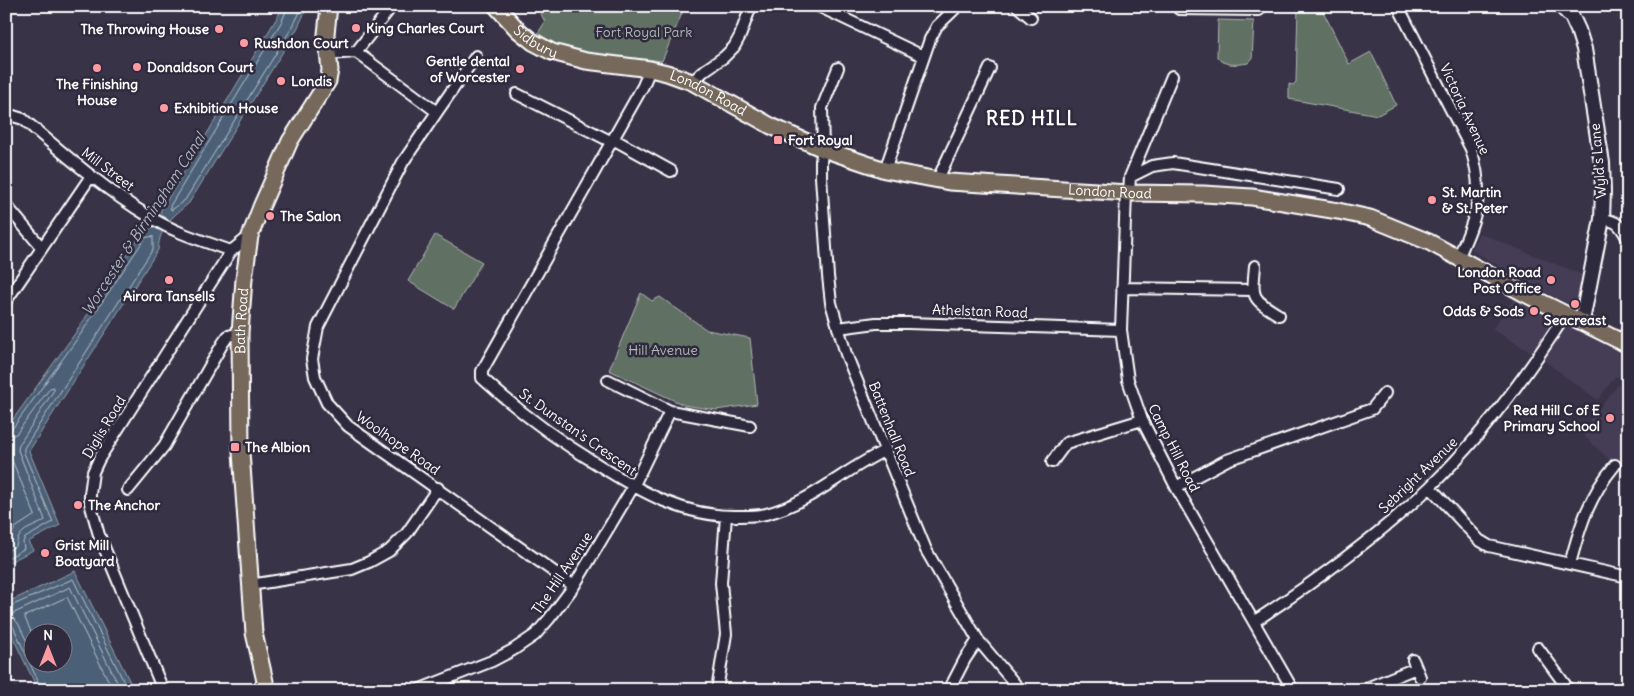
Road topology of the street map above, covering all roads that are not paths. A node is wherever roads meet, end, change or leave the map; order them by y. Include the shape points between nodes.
1 (328, 6) edge
2 (392, 6) edge
3 (496, 6) edge
4 (750, 6) edge
5 (818, 6) edge
6 (958, 6) edge
7 (1017, 6) edge
8 (1398, 6) edge
9 (1562, 6) edge
10 (1179, 8) edge
11 (1259, 10) dead end
12 (1031, 18) dead end
13 (356, 52) junction
14 (329, 54) junction
15 (476, 56) dead end
16 (923, 56) junction
17 (586, 61) joint
18 (650, 68) junction
19 (838, 68) dead end
20 (990, 68) dead end
21 (1172, 76) dead end
22 (692, 82) junction
23 (517, 94) dead end
24 (436, 112) junction
25 (6, 116) edge
26 (612, 140) junction
27 (823, 149) junction
28 (885, 170) junction
29 (671, 171) dead end
30 (91, 176) junction
31 (1130, 177) junction
32 (937, 181) junction
33 (1339, 189) dead end
34 (1128, 193) junction
35 (6, 205) edge
36 (1602, 219) junction
37 (250, 236) junction
38 (1628, 238) edge
39 (42, 248) junction
40 (231, 251) junction
41 (1458, 258) junction
42 (1255, 266) dead end
43 (1122, 288) junction
44 (1253, 290) junction
45 (6, 301) edge
46 (1566, 314) junction
47 (1279, 315) dead end
48 (1582, 321) junction
49 (838, 328) junction
50 (1121, 330) junction
51 (240, 333) junction
52 (1625, 339) edge
53 (608, 380) dead end
54 (1385, 393) dead end
55 (670, 411) junction
56 (1142, 420) junction
57 (750, 426) dead end
58 (886, 450) junction
59 (1052, 462) dead end
60 (1615, 465) dead end
61 (633, 487) junction
62 (1176, 487) junction
63 (1430, 487) junction
64 (438, 488) junction
65 (128, 490) dead end
66 (726, 516) junction
67 (1570, 564) junction
68 (1628, 577) edge
69 (250, 585) junction
70 (574, 586) junction
71 (1254, 622) junction
72 (978, 640) junction
73 (1538, 648) dead end
74 (1416, 669) dead end
75 (163, 690) edge
76 (267, 690) edge
77 (418, 690) edge
78 (717, 690) edge
79 (949, 690) edge
80 (1020, 690) edge
81 (1293, 690) edge
82 (1362, 690) edge
83 (1570, 690) edge

1 - 14 main road, Bath Road via 326,34
2 - 13 street
3 - 17 main road, Sidbury via 533,42 552,52
4 - 22 street via 734,46
5 - 16 street
6 - 16 street via 937,26
7 - 12 street
8 - 41 street, Victoria Avenue via 1471,149 1476,166 1478,201
9 - 36 main road, Wyld's Lane via 1572,17 1584,49 1602,163
10 - 11 street
13 - 14 street
13 - 24 street
14 - 37 main road, Bath Road via 328,82 290,141
15 - 24 street, Woolhope Road
16 - 28 street
17 - 18 main road, London Road
18 - 22 main road, London Road
18 - 26 street
19 - 27 street, Battenhall Road via 822,108
20 - 32 street
21 - 31 street
22 - 27 main road, London Road via 771,126
23 - 26 street via 525,103
24 - 64 street, Woolhope Road via 403,162 318,327 312,359 315,377 326,403 348,426
25 - 30 street, Mill Street via 23,120
26 - 29 street
26 - 61 street, St. Dunstan's Crescent via 482,371 482,378 533,421
27 - 28 main road, London Road
27 - 49 street, Battenhall Road via 823,221 831,303
28 - 32 main road, London Road
30 - 39 street
30 - 40 street, Mill Street via 174,230
31 - 33 street via 1152,166 1173,163
31 - 34 street, Camp Hill Road
32 - 34 main road, London Road
34 - 41 main road, London Road via 1252,197 1338,211 1396,227
34 - 43 street, Camp Hill Road
35 - 39 street
36 - 38 street via 1614,220
36 - 48 main road, Wyld's Lane
37 - 40 street
37 - 51 main road, Bath Road
39 - 45 street
40 - 75 street, Diglis Road via 99,460 91,482 90,503 99,535
41 - 46 main road, London Road
42 - 44 street
43 - 44 street
43 - 50 street, Camp Hill Road
44 - 47 street via 1262,305
46 - 48 main road, London Road
46 - 63 street, Sebright Avenue via 1495,414
48 - 52 main road, London Road
49 - 50 street, Athelstan Road via 908,323
49 - 58 street, Battenhall Road
50 - 56 street, Camp Hill Road via 1128,380
51 - 65 street via 228,336 222,343 164,446
51 - 69 main road, Bath Road via 241,452
53 - 55 street
54 - 62 street via 1372,409 1227,460
55 - 57 street
55 - 61 street, The Hill Avenue
56 - 59 street via 1066,443
56 - 62 street, Camp Hill Road
58 - 66 street, St. Dunstan's Crescent via 786,507 766,514
58 - 72 street, Battenhall Road via 926,550
60 - 67 street via 1588,506
61 - 66 street, St. Dunstan's Crescent via 693,512
61 - 70 street, The Hill Avenue
62 - 71 street, Camp Hill Road
63 - 67 street via 1479,540 1489,546
63 - 71 street, Sebright Avenue via 1366,544
64 - 69 street via 408,533 389,551 369,562 352,568
64 - 70 street, Woolhope Road
66 - 78 street via 721,583 726,634
67 - 68 street
69 - 76 main road, Bath Road via 254,632
70 - 77 street, The Hill Avenue via 535,635 513,650
71 - 81 street, Camp Hill Road
72 - 79 street
72 - 80 street, Battenhall Road
73 - 83 street
74 - 82 street

